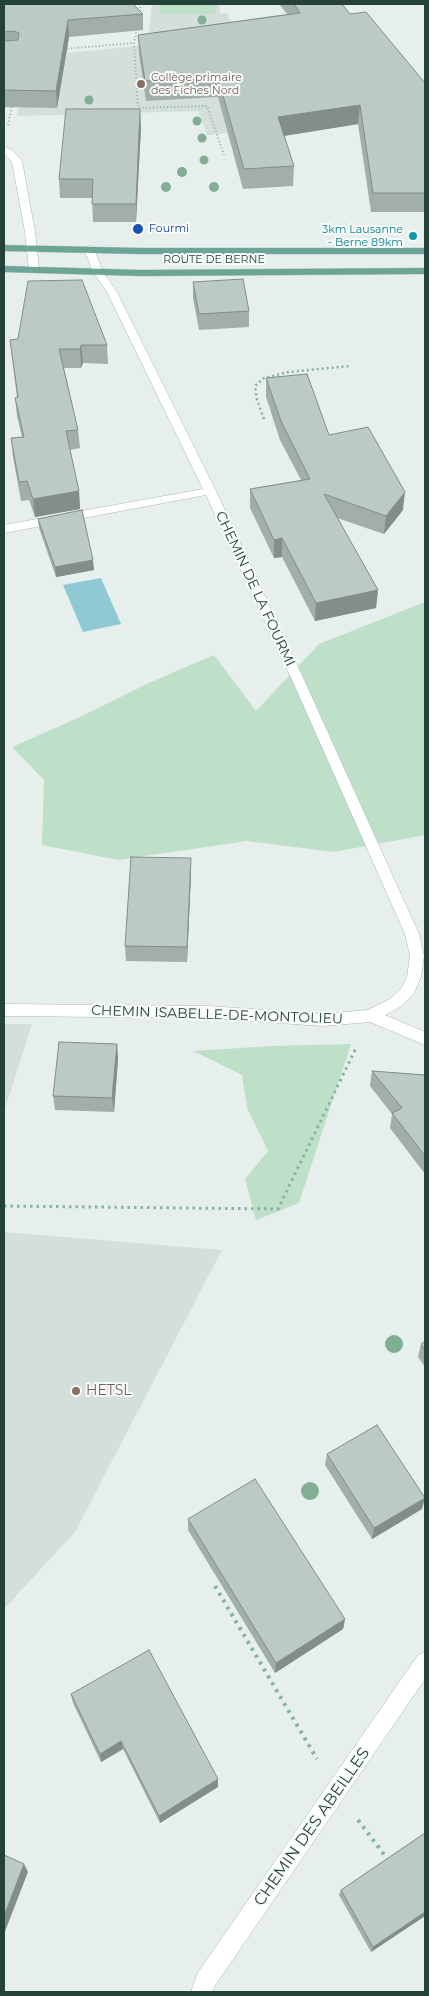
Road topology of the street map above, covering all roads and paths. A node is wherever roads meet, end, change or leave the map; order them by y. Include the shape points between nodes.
1 (141, 4) edge
2 (138, 20) edge
3 (137, 28) edge
4 (134, 43) junction
5 (55, 50) edge
6 (12, 105) edge
7 (7, 130) dead end
8 (4, 150) edge
9 (224, 155) dead end
10 (4, 248) edge
11 (31, 248) junction
12 (89, 250) junction
13 (425, 251) edge
14 (4, 269) edge
15 (34, 269) junction
16 (425, 271) edge
17 (98, 272) junction
18 (350, 366) dead end
19 (264, 419) dead end
20 (210, 491) junction
21 (4, 529) edge
22 (412, 934) joint
23 (4, 1010) edge
24 (371, 1016) junction
25 (425, 1039) edge
26 (4, 1206) edge
27 (215, 1586) dead end
28 (425, 1662) edge
29 (336, 1792) junction
30 (386, 1857) edge
31 (202, 1992) edge

1 - 2 path
3 - 4 path
4 - 5 path
4 - 9 path via 138,108 208,106
6 - 7 path
8 - 11 street via 17,161
10 - 11 main road, ROUTE DE BERNE
11 - 12 main road, ROUTE DE BERNE
11 - 15 street
12 - 13 main road, ROUTE DE BERNE
12 - 17 street, CHEMIN DE LA FOURMI
14 - 15 main road, ROUTE DE BERNE
15 - 17 main road, ROUTE DE BERNE
16 - 17 main road, ROUTE DE BERNE
17 - 20 street, CHEMIN DE LA FOURMI via 112,292
18 - 19 path via 288,372 264,378 256,386
20 - 21 street
20 - 22 street, CHEMIN DE LA FOURMI
22 - 24 street, CHEMIN ISABELLE-DE-MONTOLIEU via 417,956 408,991 395,1003
23 - 24 street, CHEMIN ISABELLE-DE-MONTOLIEU via 208,1012 323,1020
24 - 25 street, CHEMIN ISABELLE-DE-MONTOLIEU
24 - 26 path via 278,1209
27 - 29 path
28 - 29 street, CHEMIN DES ABEILLES
29 - 30 path
29 - 31 street, CHEMIN DES ABEILLES via 205,1982

